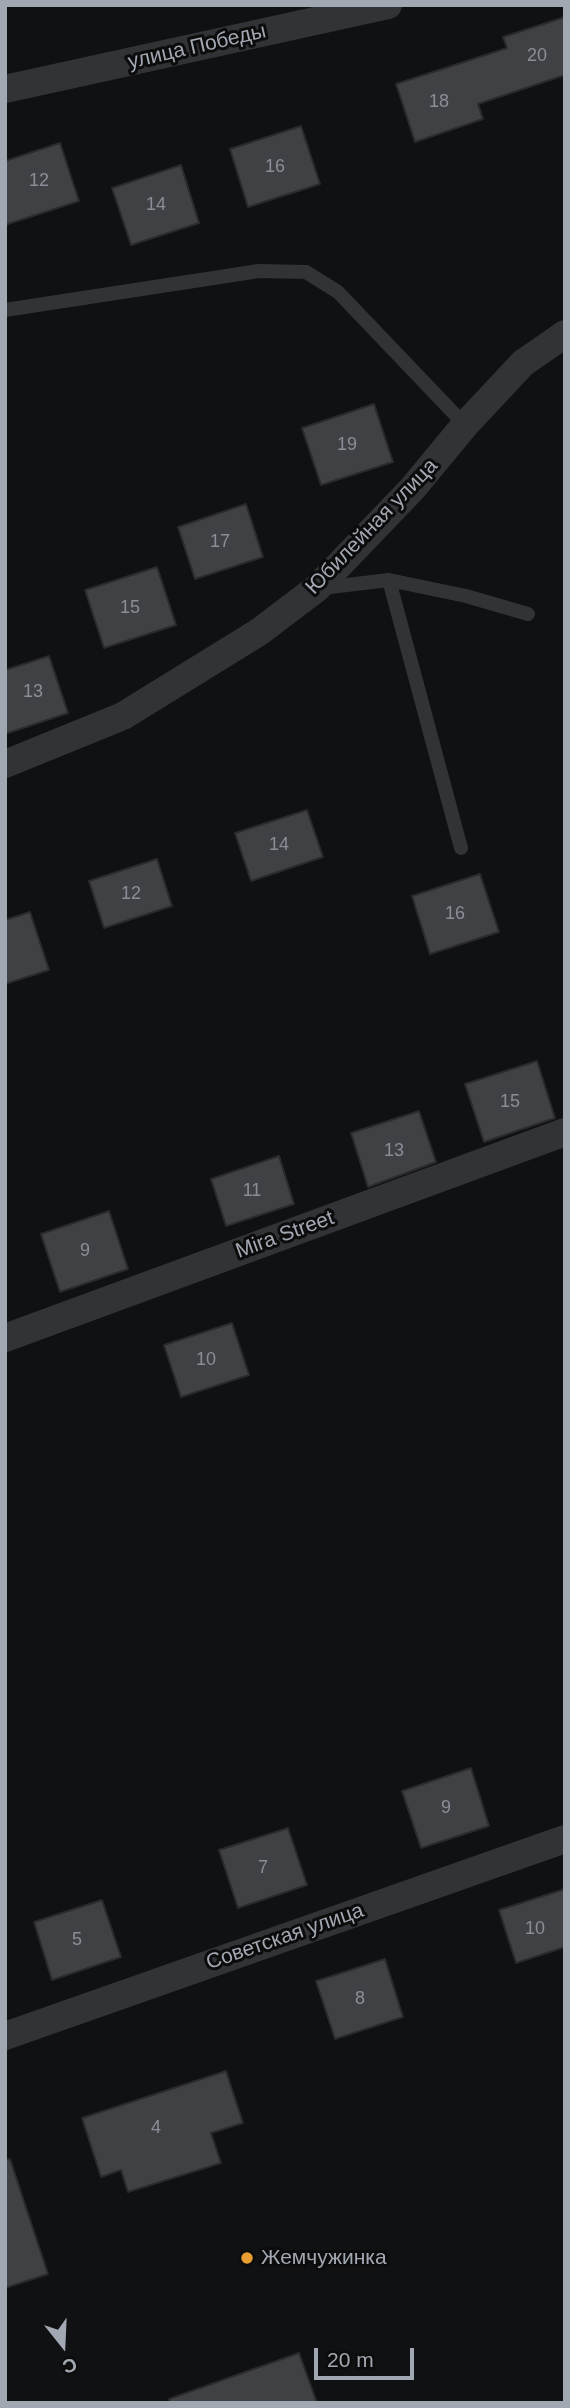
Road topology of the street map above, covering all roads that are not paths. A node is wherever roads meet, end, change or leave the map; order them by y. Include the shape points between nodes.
1 (388, 5) edge
2 (5, 89) edge
3 (5, 310) edge
4 (565, 334) edge
5 (465, 425) junction
6 (389, 580) junction
7 (317, 589) junction
8 (528, 614) dead end
9 (5, 764) edge
10 (461, 848) dead end
11 (565, 1132) edge
12 (5, 1338) edge
13 (565, 1839) edge
14 (5, 2036) edge

1 - 2 street, улица Победы
3 - 5 lane via 259,271 306,272 338,292
4 - 5 street, Юбилейная улица via 523,363
5 - 7 street, Юбилейная улица via 412,489
6 - 7 lane
6 - 8 lane
6 - 10 lane
7 - 9 street, Юбилейная улица via 259,632 123,716
11 - 12 street, Mira Street
13 - 14 street, Советская улица

